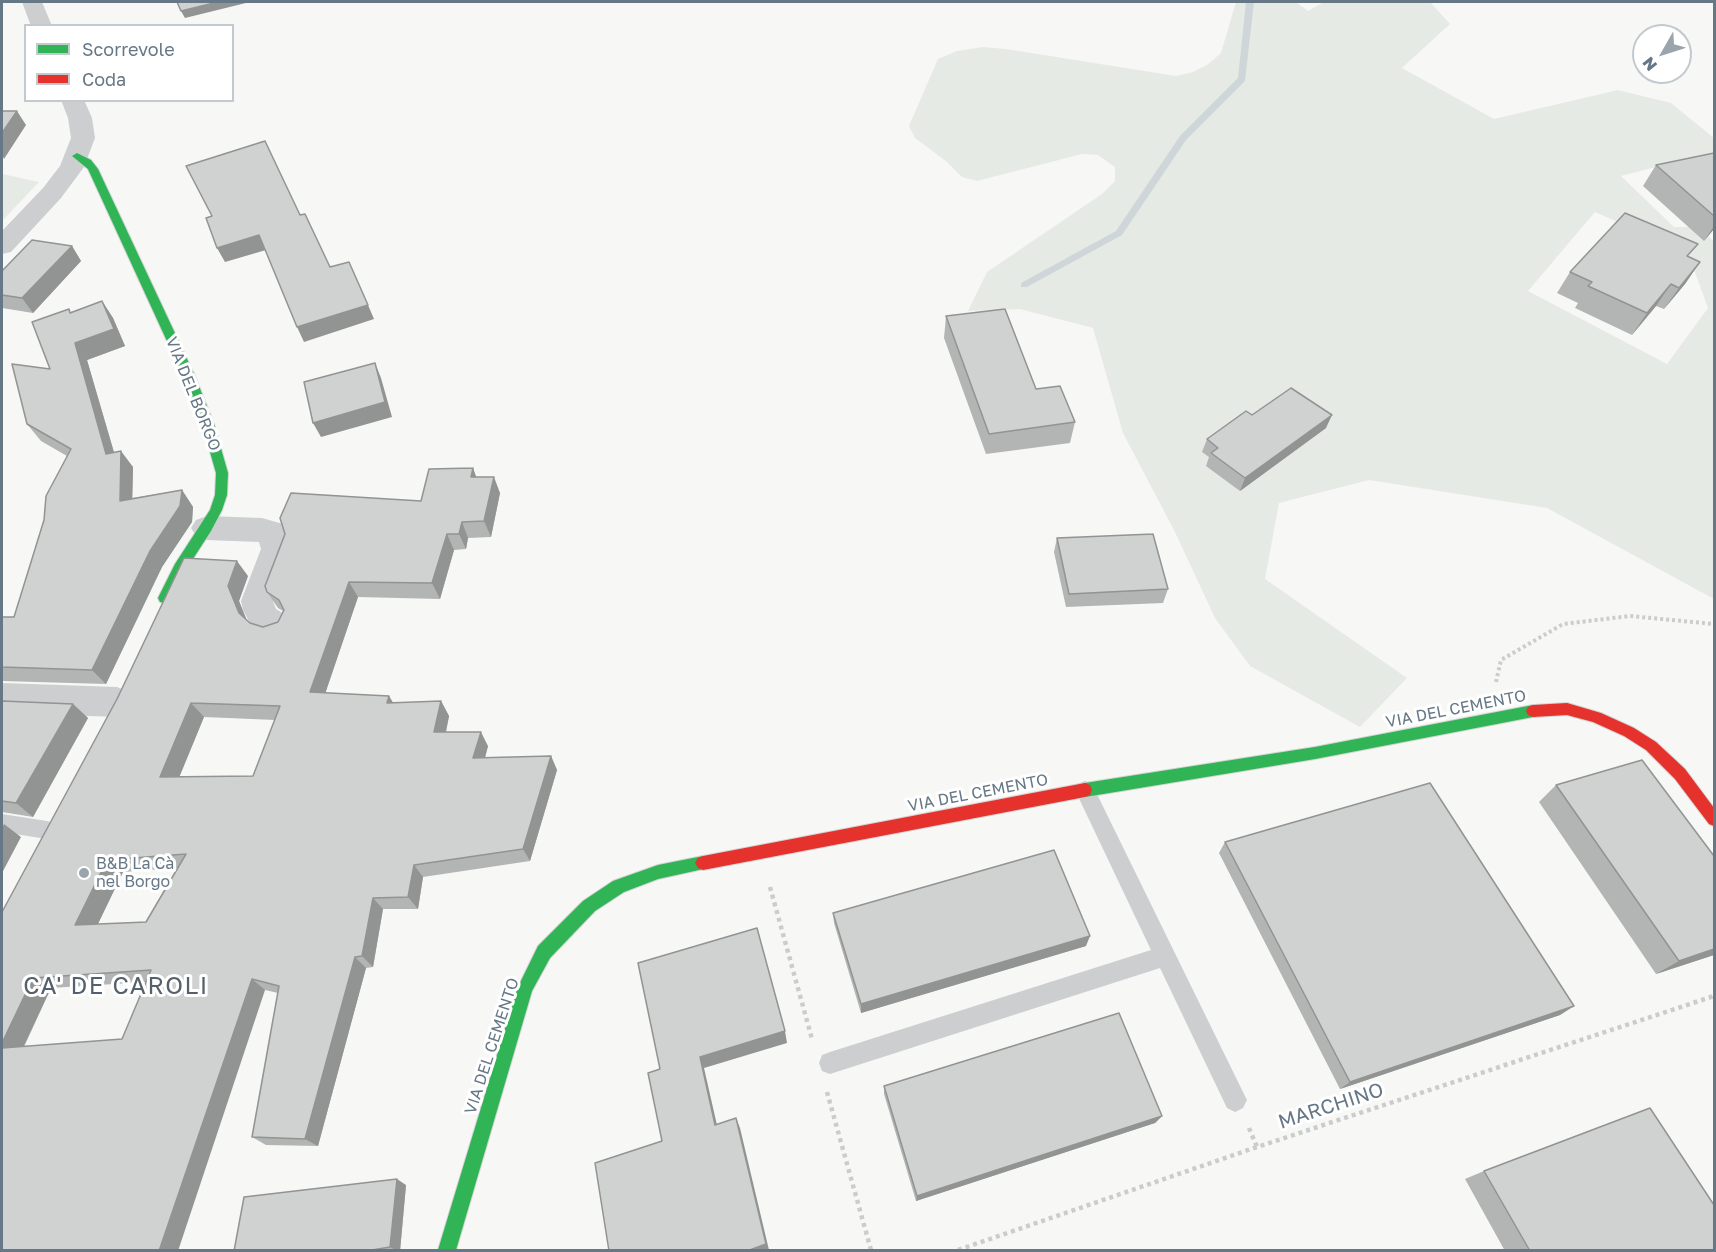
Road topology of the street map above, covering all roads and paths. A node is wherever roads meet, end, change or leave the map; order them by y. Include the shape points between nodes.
1 (32, 2) edge
2 (41, 24) edge
3 (73, 102) edge
4 (77, 156) junction
5 (2, 246) edge
6 (207, 528) junction
7 (161, 609) edge
8 (1714, 624) edge
9 (275, 626) edge
10 (2, 698) edge
11 (117, 702) edge
12 (1488, 718) junction
13 (1085, 790) junction
14 (1714, 819) edge
15 (2, 823) edge
16 (47, 831) edge
17 (1166, 956) junction
18 (1714, 996) edge
19 (830, 1063) dead end
20 (1235, 1100) dead end
21 (447, 1251) edge
22 (958, 1251) edge

1 - 2 street
3 - 4 street via 83,138
4 - 5 street via 62,180
4 - 6 street, VIA DEL BORGO via 93,169 208,424 222,473 221,495
6 - 7 street, VIA DEL BORGO via 180,568
6 - 9 street via 272,533 277,549 257,601 264,618
8 - 12 path via 1630,616 1563,624 1501,660
10 - 11 street
12 - 13 street, VIA DEL CEMENTO via 1315,753
12 - 14 street, VIA DEL CEMENTO via 1540,709 1567,709 1596,717 1651,746 1680,774
13 - 17 lane
13 - 21 street, VIA DEL CEMENTO via 658,872 619,886 589,906 544,952 525,989
15 - 16 lane
17 - 19 lane
17 - 20 lane
18 - 22 path, MARCHINO via 1257,1146

